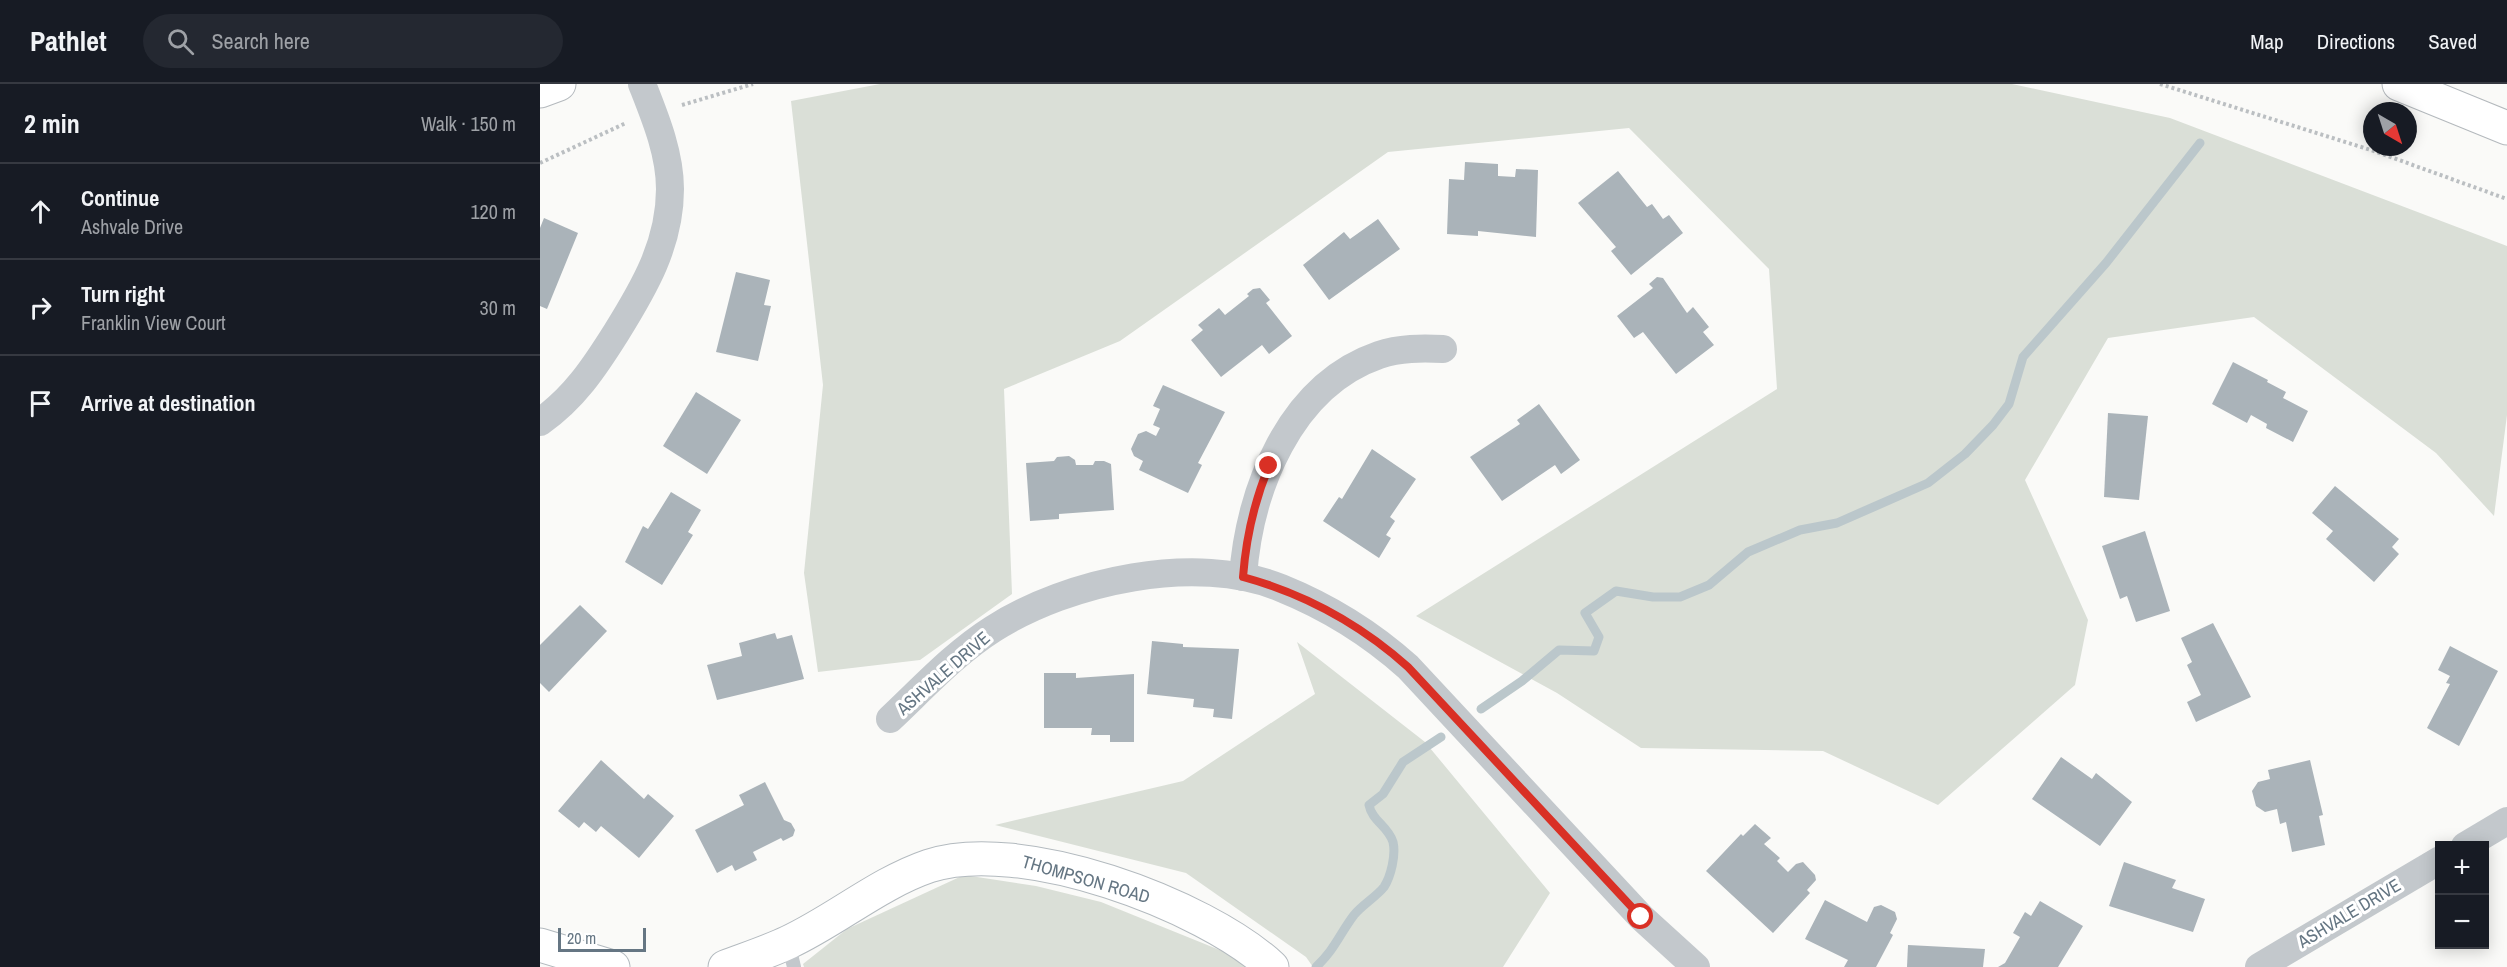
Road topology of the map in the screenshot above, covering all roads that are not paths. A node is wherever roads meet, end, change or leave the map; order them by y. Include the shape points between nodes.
1 (559, 84) edge
2 (642, 84) edge
3 (2399, 84) edge
4 (540, 91) edge
5 (2507, 128) edge
6 (1443, 349) dead end
7 (540, 422) edge
8 (1243, 577) junction
9 (890, 719) dead end
10 (2507, 821) edge
11 (2473, 841) edge
12 (2435, 862) edge
13 (540, 945) edge
14 (791, 955) edge
15 (613, 967) edge
16 (725, 967) edge
17 (1272, 967) edge
18 (1696, 967) edge
19 (2259, 967) edge

1 - 4 main road
2 - 7 street via 665,151 670,189 655,265 585,382 563,406
3 - 5 main road
6 - 8 street via 1410,348 1380,355 1352,367 1318,394 1282,441 1259,490 1245,544
8 - 9 street, ASHVALE DRIVE via 1208,573 1155,575 1069,592 992,629
8 - 18 street, ASHVALE DRIVE via 1280,587 1381,643 1415,674 1641,917
10 - 11 street
12 - 19 street, ASHVALE DRIVE
13 - 15 main road
14 - 16 main road, THOMPSON ROAD
14 - 17 main road, THOMPSON ROAD via 903,878 929,867 986,857 1070,872 1153,898 1232,936

